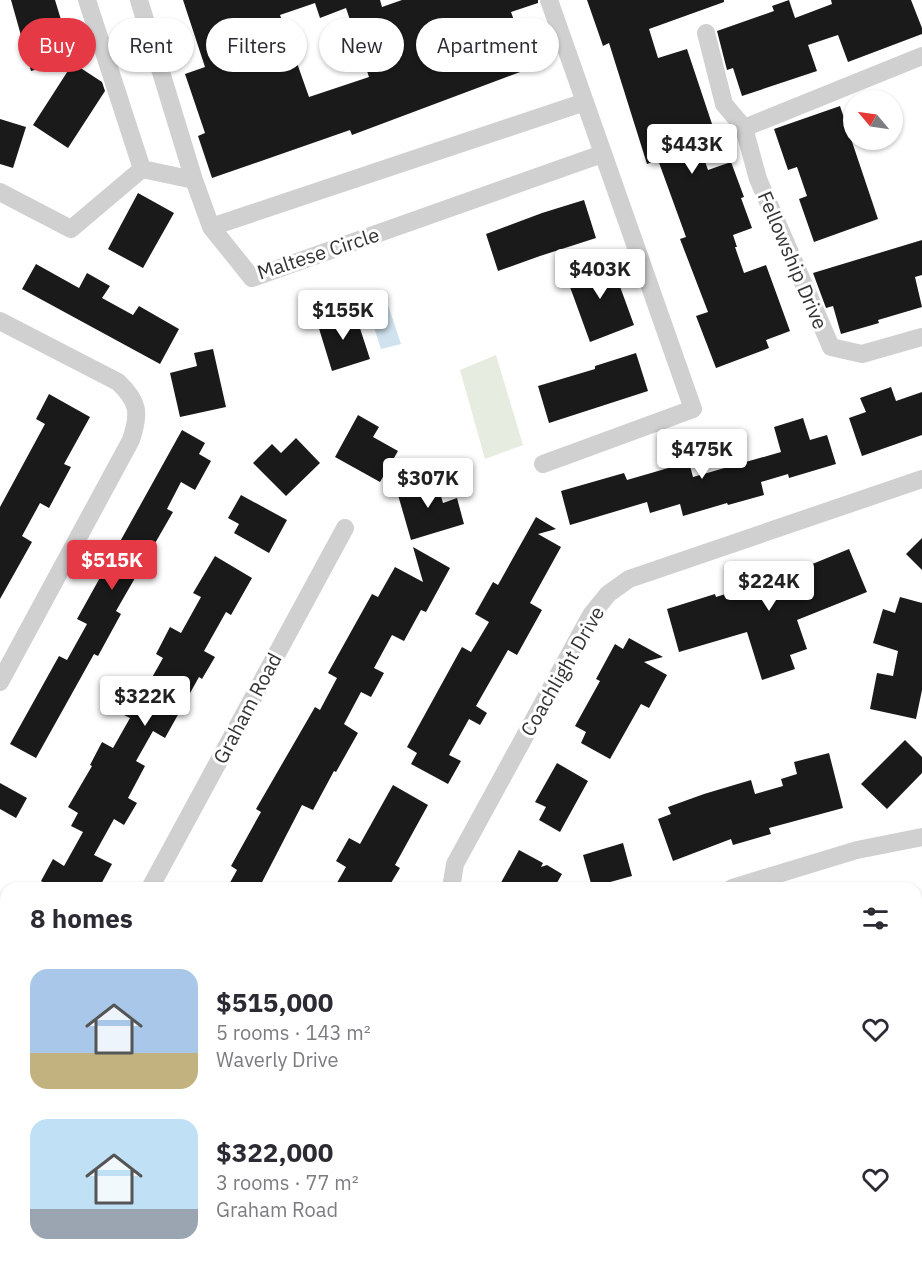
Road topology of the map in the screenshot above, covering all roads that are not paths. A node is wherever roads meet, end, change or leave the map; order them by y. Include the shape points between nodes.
1 (87, 0) edge
2 (139, 0) edge
3 (549, 0) edge
4 (706, 33) dead end
5 (922, 56) edge
6 (585, 102) junction
7 (744, 128) junction
8 (602, 154) junction
9 (142, 169) junction
10 (194, 180) junction
11 (0, 192) edge
12 (212, 227) junction
13 (0, 321) edge
14 (922, 337) edge
15 (543, 464) dead end
16 (922, 479) edge
17 (345, 528) dead end
18 (0, 682) edge
19 (922, 837) edge
20 (153, 882) edge
21 (452, 882) edge
22 (752, 882) edge

1 - 9 street
2 - 10 street, Maltese Circle
3 - 6 street
4 - 7 street via 724,104
5 - 7 street
6 - 8 street
6 - 12 street
7 - 14 street, Fellowship Drive via 758,179 831,347 862,354
8 - 12 street, Maltese Circle via 252,278
8 - 15 street via 693,409
9 - 10 street
9 - 11 street via 71,230
10 - 12 street, Maltese Circle
13 - 18 street via 118,382 132,395 137,408 131,440
16 - 21 street, Coachlight Drive via 629,579 608,594 591,615 455,864
17 - 20 street, Graham Road
19 - 22 street via 857,850

